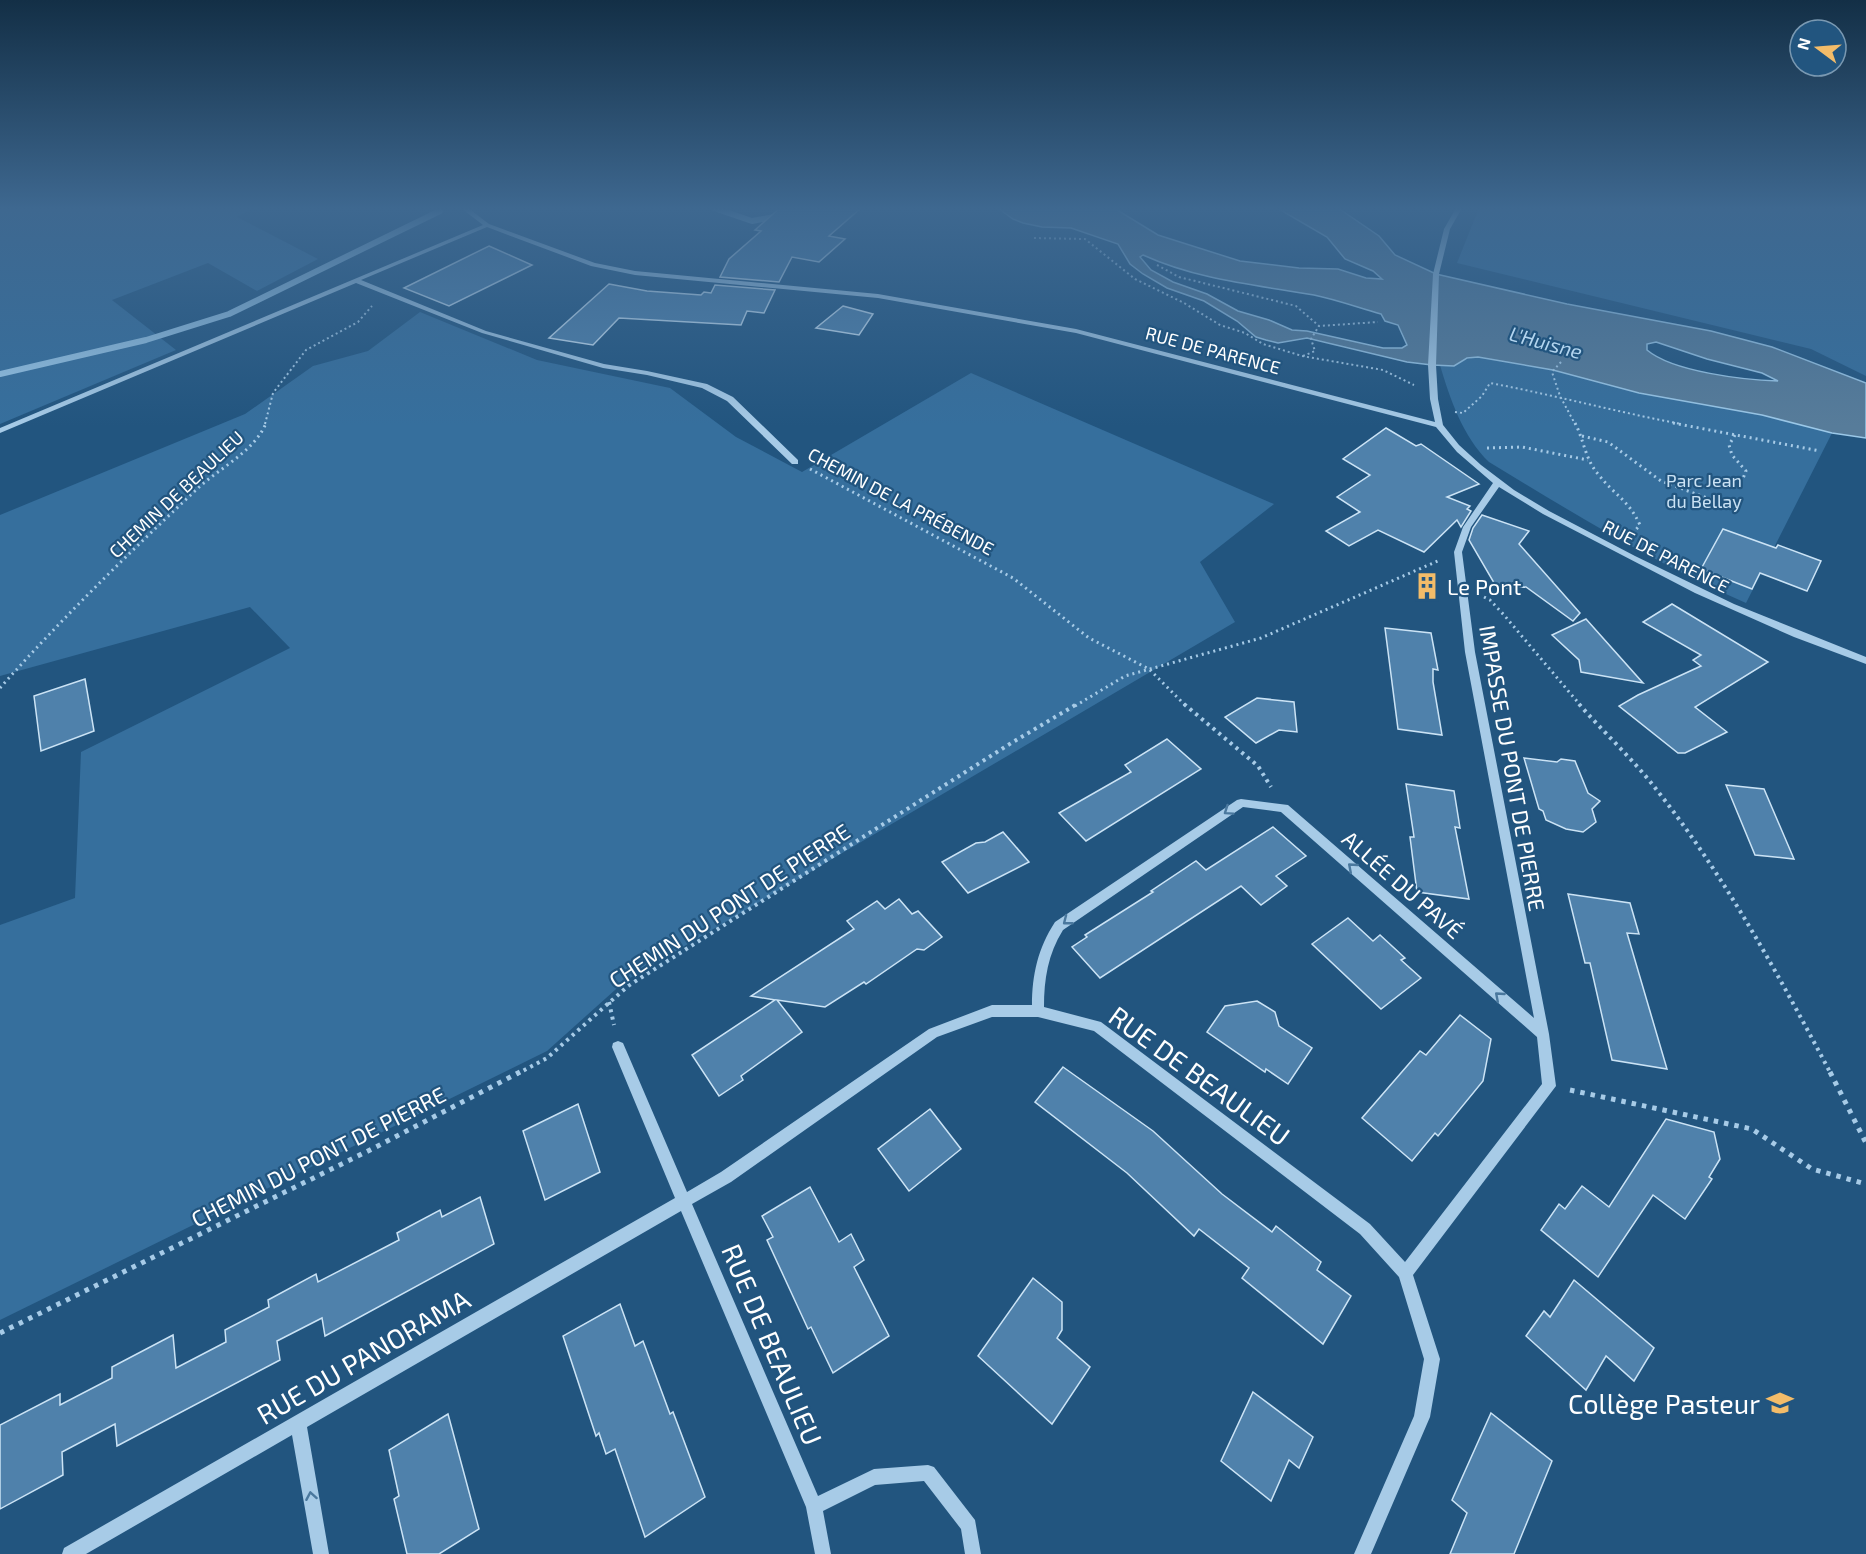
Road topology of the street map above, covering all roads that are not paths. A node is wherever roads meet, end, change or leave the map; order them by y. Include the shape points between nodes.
1 (357, 281) joint
2 (714, 281) edge
3 (1437, 281) edge
4 (1440, 425) junction
5 (0, 430) edge
6 (795, 462) road end
7 (1498, 482) junction
8 (1866, 661) edge
9 (1038, 1011) junction
10 (1543, 1034) junction
11 (618, 1047) dead end
12 (682, 1201) junction
13 (1405, 1273) junction
14 (298, 1423) junction
15 (814, 1507) junction
16 (70, 1554) edge
17 (321, 1554) edge
18 (823, 1554) edge
19 (973, 1554) edge
20 (1362, 1554) edge

1 - 5 street
1 - 6 street, CHEMIN DE LA PRÉBENDE via 495,335 603,366 704,386 730,399
2 - 4 street, RUE DE PARENCE via 878,296 1065,330
3 - 4 street via 1432,364
4 - 7 street, RUE DE PARENCE via 1463,453
7 - 8 street, RUE DE PARENCE via 1617,550 1750,616
7 - 10 street, IMPASSE DU PONT DE PIERRE via 1467,527 1458,552 1470,652
10 -> 9 street, ALLÉE DU PAVÉ via 1284,808 1240,803 1059,926 1050,939 1038,978
9 - 12 street, RUE DE BEAULIEU via 992,1011 933,1033 726,1177
9 - 13 street, RUE DE BEAULIEU via 1097,1026 1365,1229
10 - 13 street via 1549,1086
11 - 12 street, RUE DE BEAULIEU
12 - 14 street, RUE DU PANORAMA
12 - 15 street, RUE DE BEAULIEU
13 - 20 street, RUE DE BEAULIEU via 1432,1359 1422,1417
14 - 16 street, RUE DU PANORAMA
17 -> 14 street
15 - 18 street, RUE DE BEAULIEU
15 - 19 street via 874,1477 928,1473 969,1526

